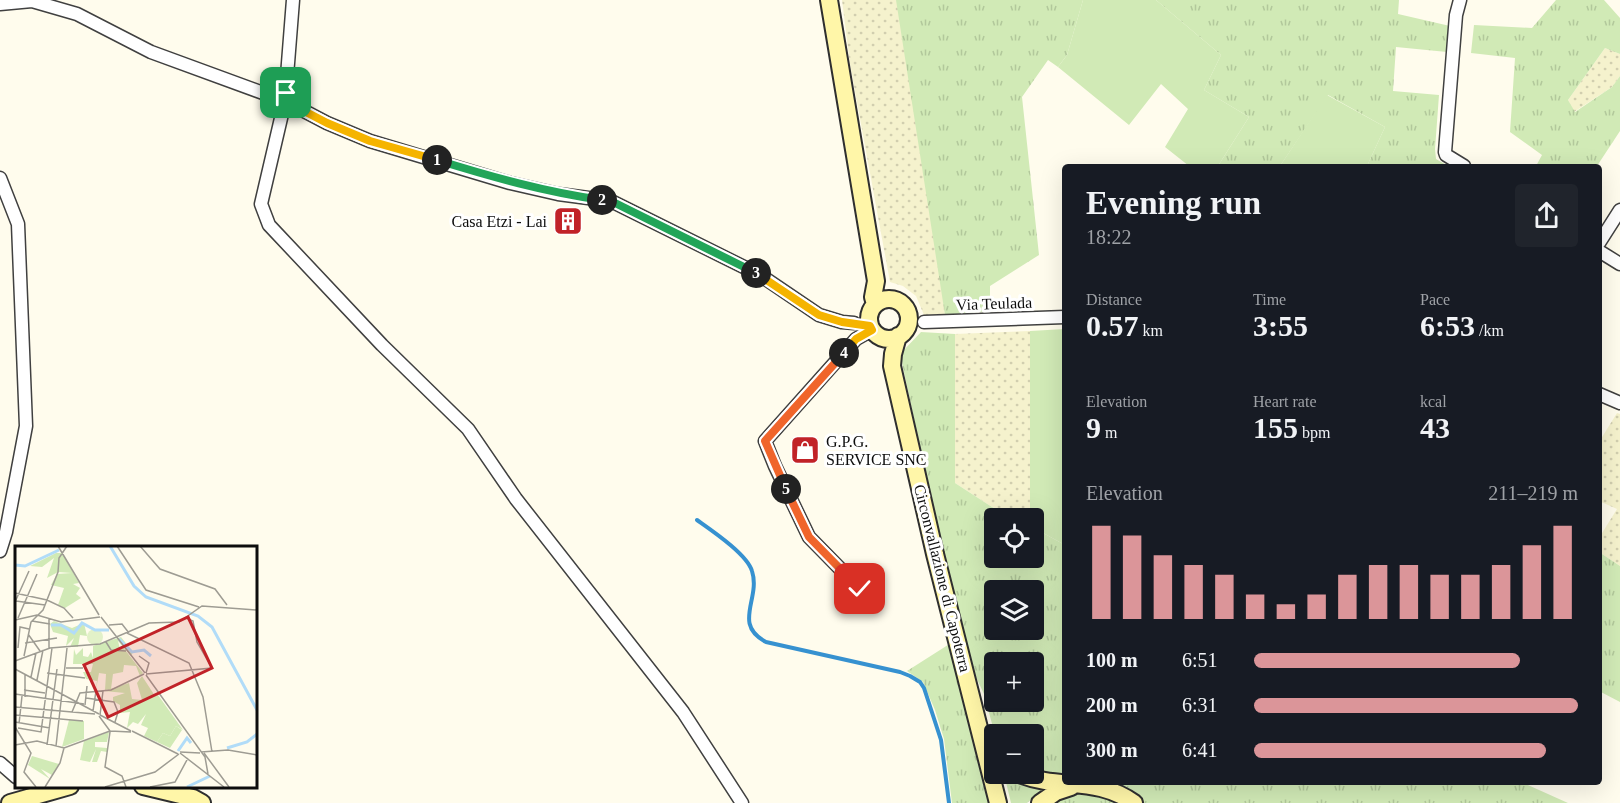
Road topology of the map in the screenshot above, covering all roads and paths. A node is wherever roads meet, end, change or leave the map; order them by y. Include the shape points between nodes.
1 (293, 0) edge
2 (829, 0) edge
3 (1460, 0) edge
4 (0, 4) edge
5 (285, 101) junction
6 (1461, 164) edge
7 (0, 178) edge
8 (1620, 210) edge
9 (1602, 238) edge
10 (1602, 253) edge
11 (1620, 264) edge
12 (876, 281) junction
13 (892, 299) junction
14 (908, 312) junction
15 (1062, 317) edge
16 (870, 322) junction
17 (924, 322) junction
18 (902, 333) junction
19 (892, 366) junction
20 (1602, 395) edge
21 (1619, 399) edge
22 (0, 551) edge
23 (860, 589) dead end
24 (971, 690) junction
25 (985, 724) edge
26 (0, 763) edge
27 (15, 776) edge
28 (1044, 782) edge
29 (1062, 784) edge
30 (1075, 785) joint
31 (61, 788) edge
32 (151, 788) edge
33 (23, 796) edge
34 (202, 803) edge
35 (742, 803) edge
36 (998, 803) edge
37 (1040, 803) edge
38 (1134, 803) edge

1 - 5 street
2 - 12 street
3 - 6 street via 1445,152
4 - 5 street via 32,1 77,14 152,52
5 - 16 street via 370,141 510,183 611,201 760,275 819,315 842,322
5 - 35 street via 261,204 269,225 468,429 516,499 683,712
7 - 22 street via 18,224 26,426
8 - 9 street
10 - 11 street
12 - 13 street
12 - 16 street
13 - 14 street
13 - 16 street via 880,300
14 - 17 street
14 - 18 street via 909,323
15 - 17 street, Via Teulada
16 - 18 street via 889,339
16 - 19 street
16 - 23 street via 765,441 809,537
17 - 18 street
18 - 19 street via 892,354
19 - 24 street, Circonvallazione di Capoterra
20 - 21 street
24 - 25 street
24 - 36 street, Circonvallazione di Capoterra
26 - 27 street
28 - 29 street
30 - 37 street
30 - 38 street via 1108,788
31 - 33 street
32 - 34 street

